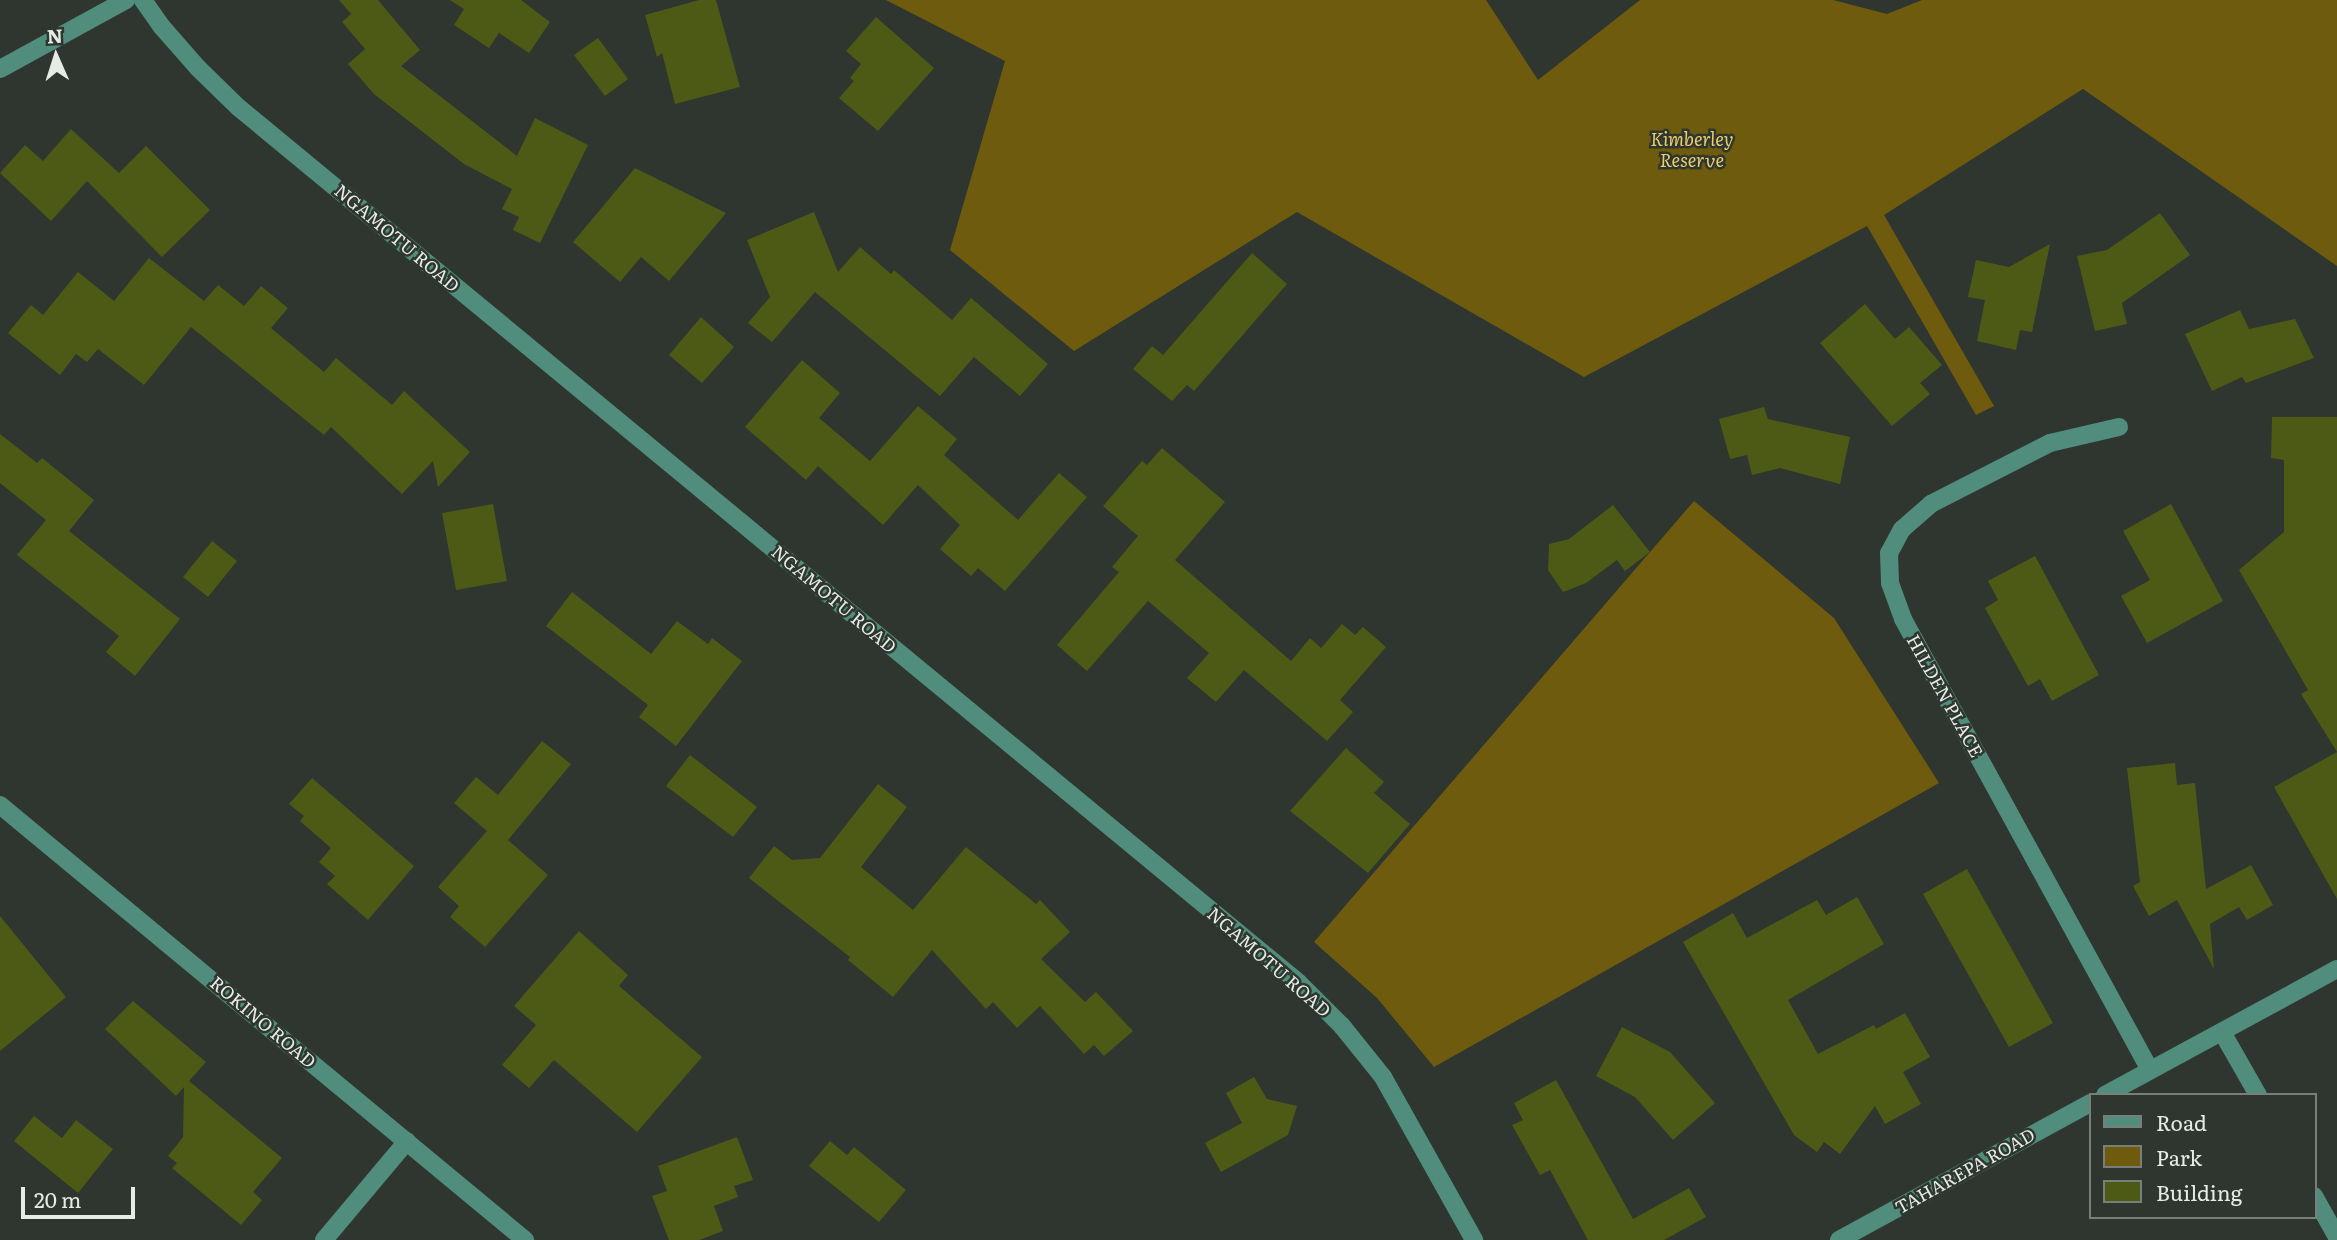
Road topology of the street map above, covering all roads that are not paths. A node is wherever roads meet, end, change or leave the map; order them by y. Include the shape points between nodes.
1 (125, 0) edge
2 (143, 0) edge
3 (0, 69) edge
4 (2119, 427) dead end
5 (0, 805) edge
6 (2337, 969) edge
7 (2222, 1032) junction
8 (2150, 1070) junction
9 (2109, 1093) edge
10 (2258, 1093) edge
11 (2088, 1104) edge
12 (407, 1141) junction
13 (2316, 1200) edge
14 (2337, 1237) edge
15 (324, 1240) edge
16 (525, 1240) edge
17 (1474, 1240) edge
18 (1839, 1240) edge

1 - 3 street
2 - 17 street, NGAMOTU ROAD via 189,58 238,107 1299,983 1383,1077
4 - 8 street, HILDEN PLACE via 2050,443 1931,504 1902,529 1889,553 1890,583 1903,619
5 - 12 street, ROKINO ROAD
6 - 7 street
7 - 8 street
7 - 10 street
8 - 9 street
11 - 18 street, TAHAREPA ROAD
12 - 15 street
12 - 16 street, ROKINO ROAD
13 - 14 street

